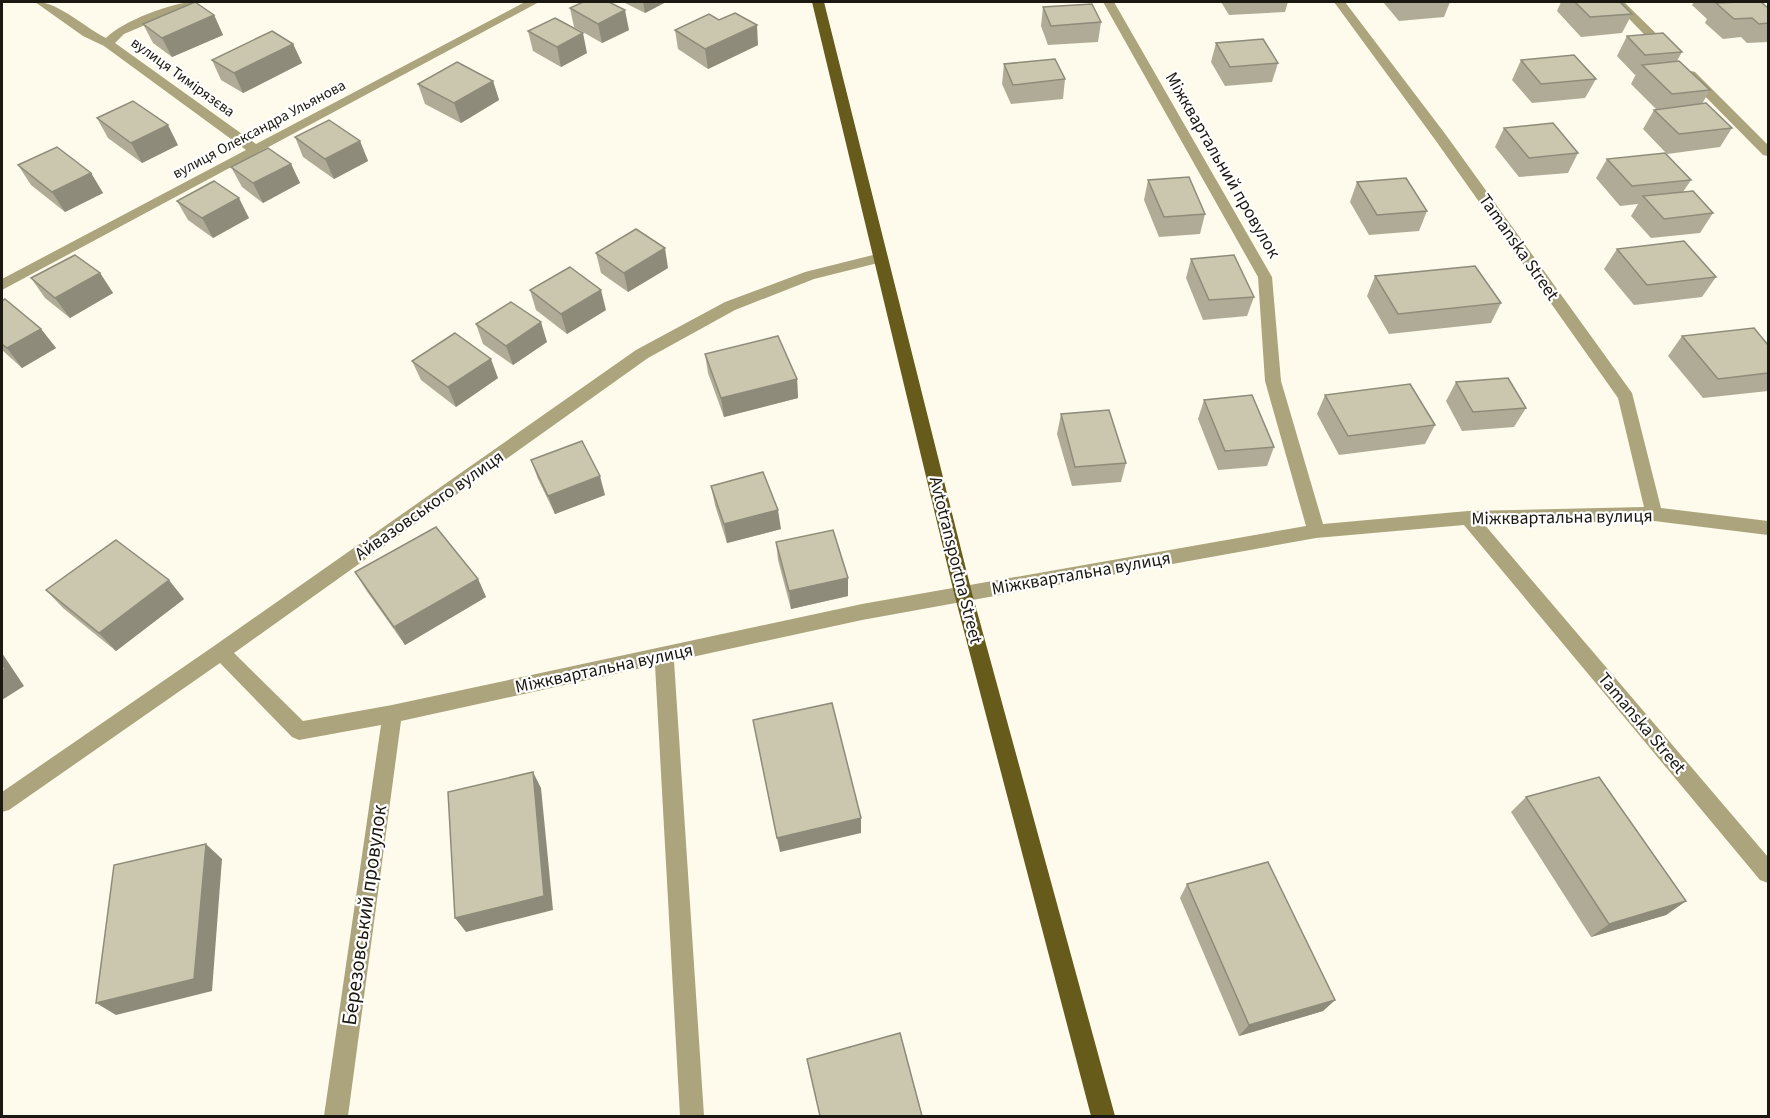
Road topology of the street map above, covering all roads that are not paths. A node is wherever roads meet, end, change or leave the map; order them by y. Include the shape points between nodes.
1 (44, 2) edge
2 (190, 2) edge
3 (533, 2) edge
4 (818, 2) edge
5 (1108, 2) edge
6 (1339, 2) edge
7 (1618, 2) edge
8 (108, 43) junction
9 (255, 150) junction
10 (1768, 152) edge
11 (881, 258) junction
12 (2, 285) edge
13 (1654, 514) junction
14 (1468, 518) junction
15 (1768, 528) edge
16 (1316, 531) junction
17 (963, 594) junction
18 (221, 652) junction
19 (664, 655) junction
20 (392, 714) junction
21 (2, 803) edge
22 (1768, 873) edge
23 (336, 1116) edge
24 (692, 1116) edge
25 (1103, 1116) edge

1 - 8 street
2 - 8 street, вулиця Тимірязєва via 120,31
3 - 9 street, вулиця Олександра Ульянова
4 - 11 main road, Avtotransportna Street
5 - 16 street, Міжквартальний провулок via 1265,277 1273,381
6 - 13 street, Tamanska Street via 1626,397
7 - 10 street
8 - 9 street, вулиця Тимірязєва
9 - 12 street, вулиця Олександра Ульянова
11 - 17 main road, Avtotransportna Street
11 - 18 street, Айвазовського вулиця via 810,275 730,306 642,354
13 - 14 street, Міжквартальна вулиця
13 - 15 street, Міжквартальна вулиця
14 - 16 street, Міжквартальна вулиця
14 - 22 street, Tamanska Street
16 - 17 street, Міжквартальна вулиця
17 - 19 street, Міжквартальна вулиця
17 - 25 main road, Avtotransportna Street
18 - 20 street, Міжквартальна вулиця via 299,731
18 - 21 street, Айвазовського вулиця
19 - 20 street, Міжквартальна вулиця
19 - 24 street
20 - 23 street, Березовський провулок

